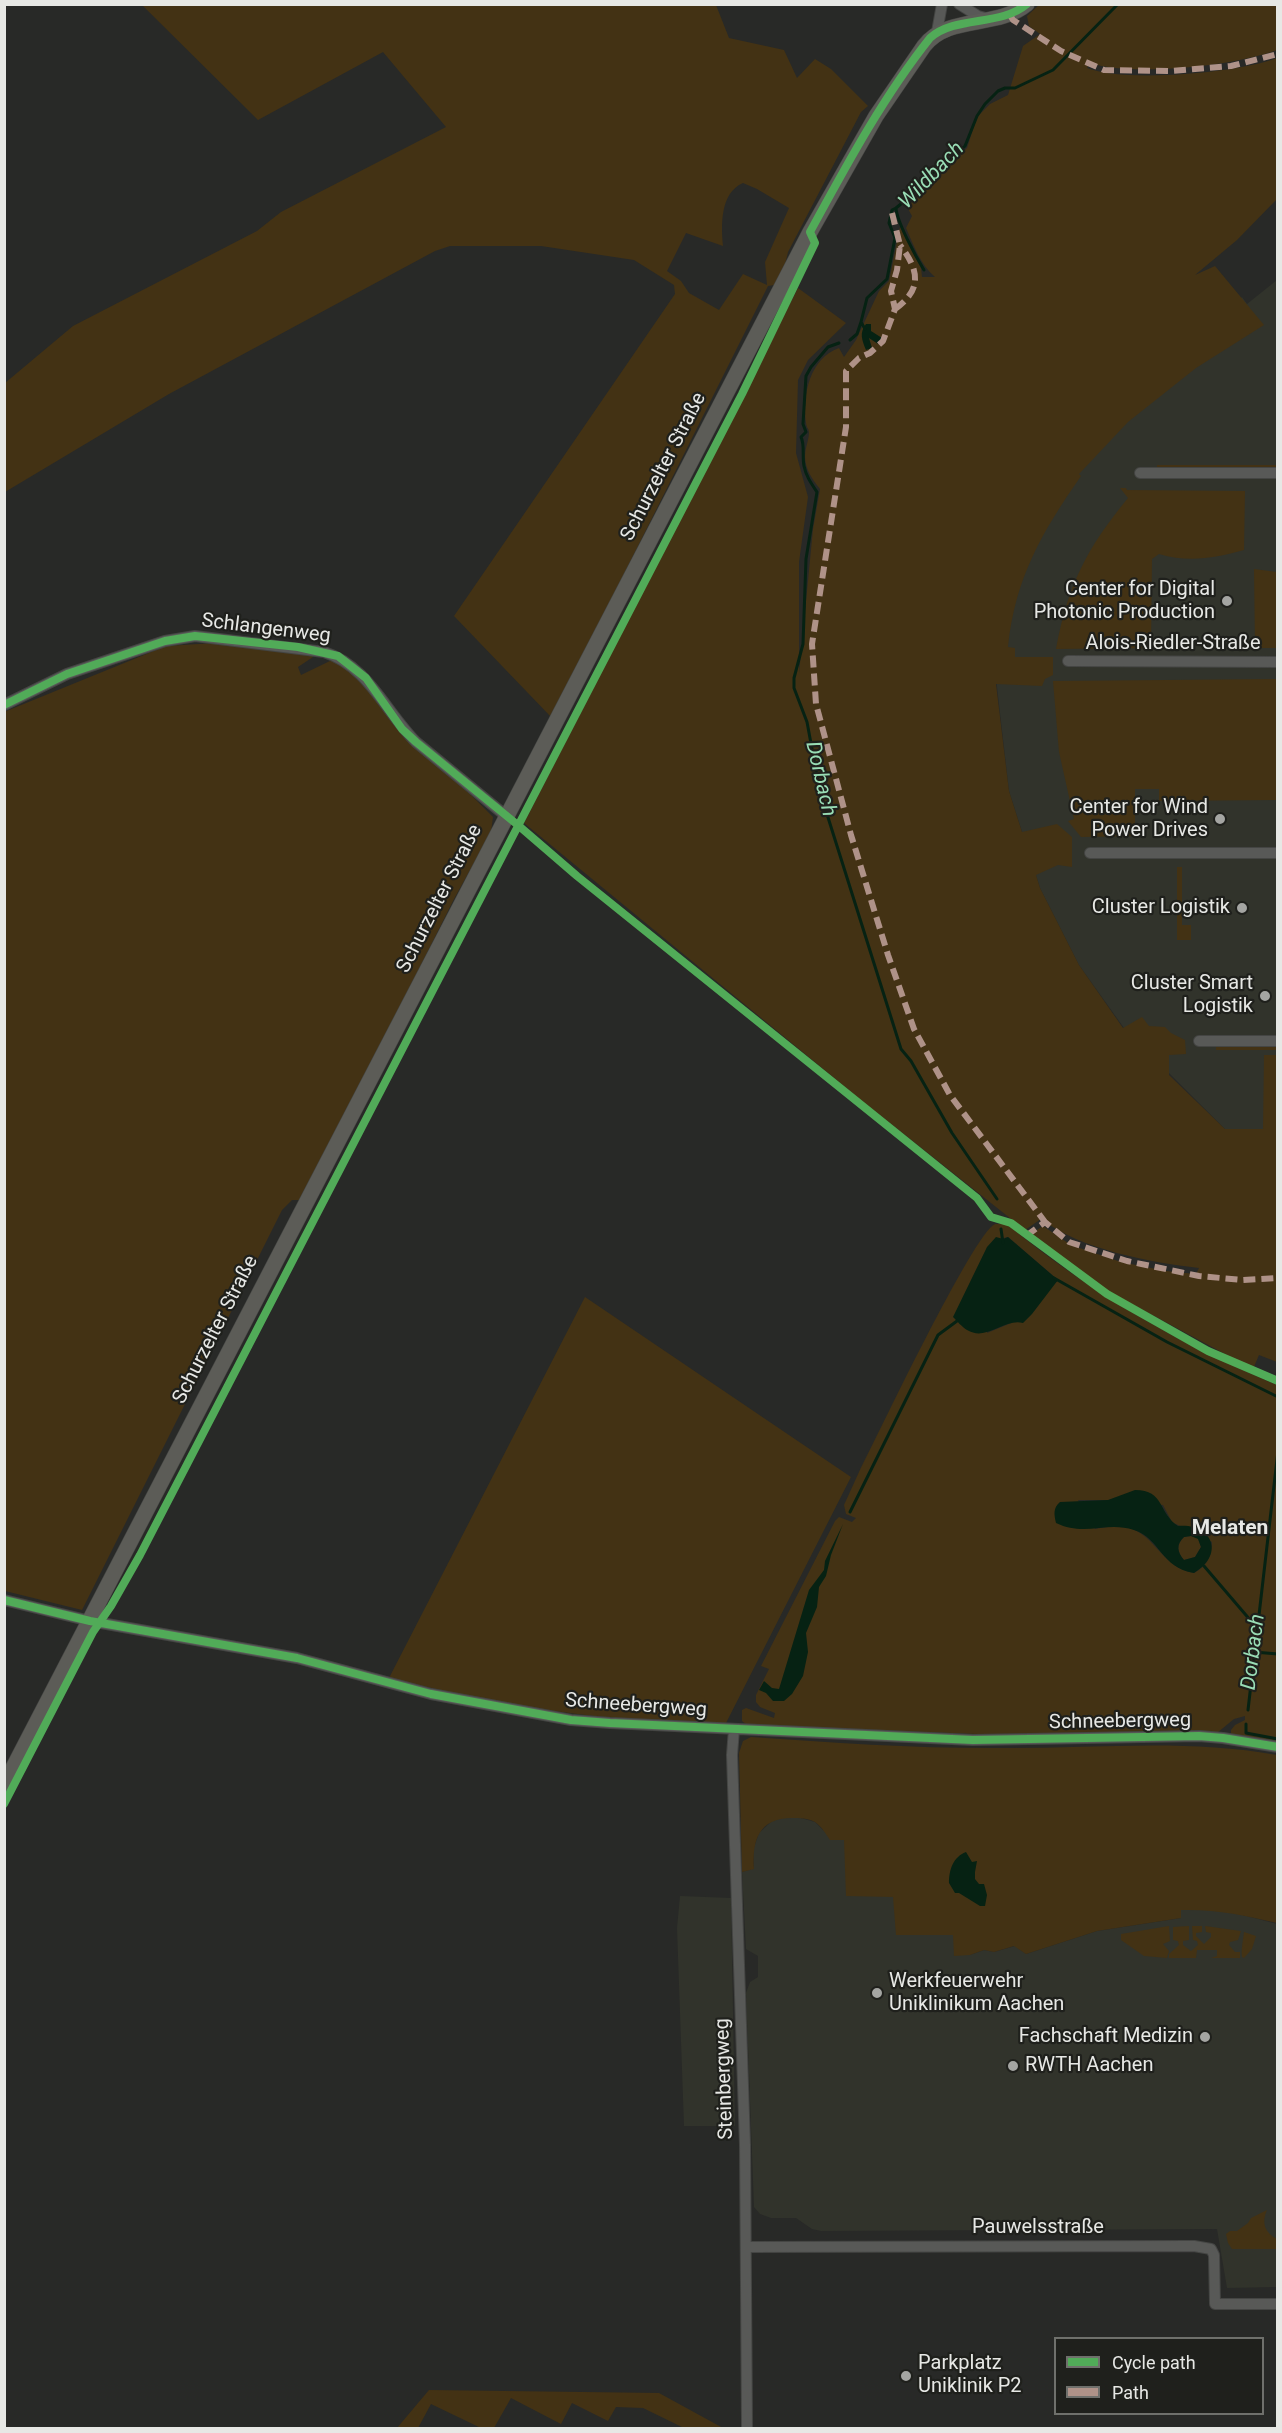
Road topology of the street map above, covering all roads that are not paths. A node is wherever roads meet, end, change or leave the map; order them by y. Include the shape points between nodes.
1 (942, 4) edge
2 (958, 4) edge
3 (1027, 4) edge
4 (989, 19) junction
5 (936, 32) junction
6 (1140, 473) dead end
7 (1278, 473) edge
8 (1068, 661) dead end
9 (1278, 662) edge
10 (4, 705) edge
11 (507, 816) junction
12 (1090, 853) dead end
13 (1278, 854) edge
14 (1199, 1041) dead end
15 (1278, 1041) edge
16 (4, 1600) edge
17 (90, 1621) junction
18 (734, 1729) junction
19 (1278, 1747) edge
20 (4, 1785) edge
21 (747, 2247) junction
22 (1278, 2304) edge
23 (747, 2428) edge

1 - 5 street
2 - 4 street
3 - 4 street via 1010,15
4 - 5 street
5 - 11 street, Schurzelter Straße via 876,116 835,187
6 - 7 street
8 - 9 street, Alois-Riedler-Straße
10 - 11 street, Schlangenweg via 68,674 165,640 195,636 324,652 354,667 402,729
11 - 17 street, Schurzelter Straße
12 - 13 street
14 - 15 street
16 - 17 street, Schneebergweg
17 - 18 street, Schneebergweg via 297,1658 430,1694 571,1720
17 - 20 street, Schurzelter Straße
18 - 19 street, Schneebergweg via 973,1740 1199,1736
18 - 21 street, Steinbergweg
21 - 22 street, Pauwelsstraße via 1194,2246 1210,2249 1214,2255 1215,2304
21 - 23 street, Steinbergweg

